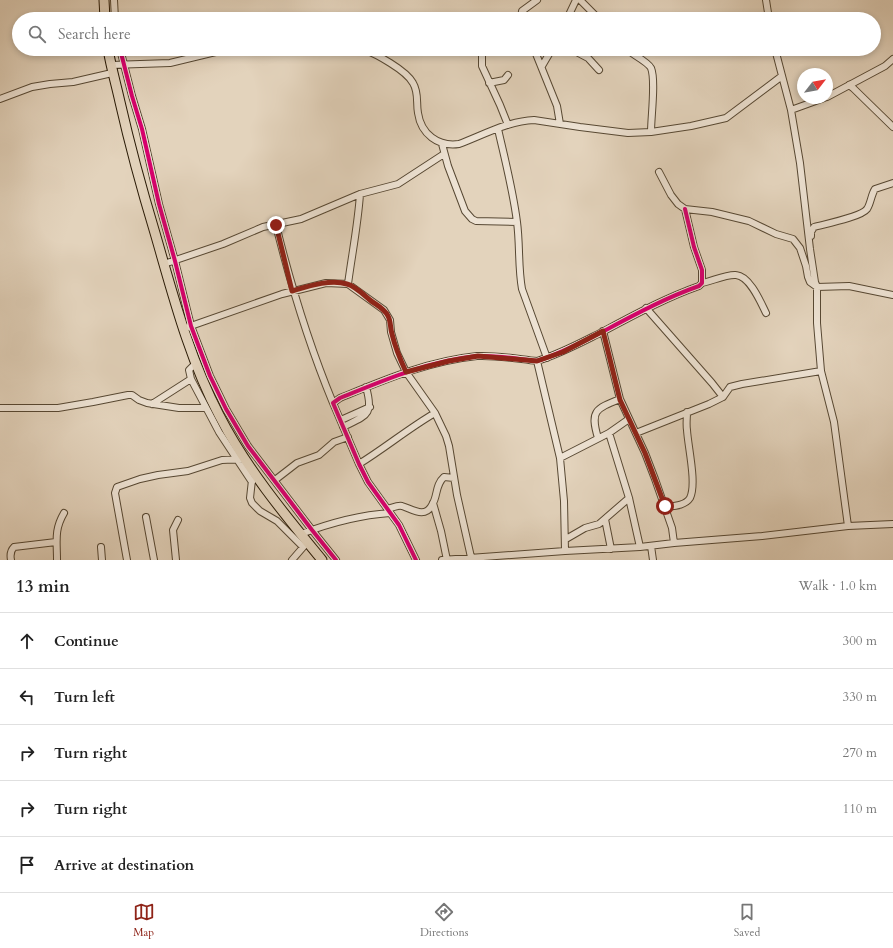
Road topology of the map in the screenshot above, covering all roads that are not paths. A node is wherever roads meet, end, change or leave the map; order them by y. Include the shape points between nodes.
1 (104, 0) edge
2 (114, 0) edge
3 (537, 0) edge
4 (576, 0) edge
5 (580, 0) edge
6 (766, 0) edge
7 (105, 12) edge
8 (115, 12) edge
9 (522, 12) edge
10 (570, 12) edge
11 (592, 12) edge
12 (768, 12) edge
13 (109, 56) edge
14 (121, 56) edge
15 (199, 56) edge
16 (379, 56) edge
17 (482, 56) edge
18 (537, 56) edge
19 (548, 56) edge
20 (584, 56) edge
21 (636, 56) edge
22 (777, 56) edge
23 (893, 59) edge
24 (123, 64) junction
25 (542, 66) junction
26 (111, 69) junction
27 (599, 70) dead end
28 (508, 75) dead end
29 (782, 76) junction
30 (489, 83) junction
31 (849, 85) junction
32 (833, 93) edge
33 (0, 100) edge
34 (807, 104) edge
35 (791, 110) junction
36 (560, 124) junction
37 (508, 125) junction
38 (893, 127) edge
39 (498, 129) junction
40 (651, 132) junction
41 (442, 144) junction
42 (444, 154) junction
43 (659, 172) dead end
44 (893, 183) edge
45 (360, 194) junction
46 (685, 209) junction
47 (517, 222) junction
48 (276, 225) junction
49 (175, 261) junction
50 (164, 264) junction
51 (702, 283) junction
52 (348, 284) junction
53 (818, 287) junction
54 (292, 291) junction
55 (893, 295) edge
56 (646, 308) junction
57 (766, 314) dead end
58 (187, 327) junction
59 (603, 331) junction
60 (547, 358) junction
61 (537, 361) junction
62 (195, 364) junction
63 (406, 372) junction
64 (821, 372) junction
65 (192, 379) junction
66 (366, 387) junction
67 (723, 397) junction
68 (620, 400) junction
69 (333, 403) junction
70 (152, 404) junction
71 (370, 407) junction
72 (0, 408) edge
73 (206, 408) junction
74 (687, 412) junction
75 (435, 413) junction
76 (629, 419) junction
77 (341, 420) junction
78 (343, 427) junction
79 (610, 432) junction
80 (636, 433) junction
81 (348, 438) junction
82 (598, 438) junction
83 (240, 458) junction
84 (560, 458) junction
85 (359, 464) junction
86 (252, 470) junction
87 (454, 478) junction
88 (275, 480) junction
89 (252, 482) junction
90 (629, 498) junction
91 (434, 503) junction
92 (665, 506) junction
93 (388, 511) junction
94 (64, 513) dead end
95 (146, 517) dead end
96 (605, 519) junction
97 (178, 520) dead end
98 (893, 524) edge
99 (848, 526) junction
100 (312, 530) junction
101 (301, 534) junction
102 (566, 539) junction
103 (56, 542) junction
104 (674, 543) junction
105 (305, 544) junction
106 (651, 546) junction
107 (101, 547) dead end
108 (640, 547) junction
109 (611, 549) junction
110 (565, 551) junction
111 (534, 553) junction
112 (471, 557) junction
113 (10, 560) edge
114 (57, 560) edge
115 (102, 560) edge
116 (127, 560) edge
117 (154, 560) edge
118 (176, 560) edge
119 (292, 560) edge
120 (322, 560) edge
121 (336, 560) edge
122 (416, 560) edge
123 (442, 560) edge
124 (447, 560) edge
125 (536, 560) edge
126 (653, 560) edge

1 - 7 highway
2 - 8 street
3 - 9 street
4 - 10 street
5 - 11 street
6 - 12 street
13 - 26 highway
14 - 24 street
15 - 24 street via 170,63
16 - 41 street via 411,80 417,91 418,113 425,132
17 - 30 street via 482,66
18 - 25 street
19 - 25 street
20 - 27 street
21 - 40 street via 651,68
22 - 29 street
23 - 31 street
24 - 26 street
24 - 49 street via 142,128
25 - 36 street
26 - 33 street via 73,82 32,87
26 - 50 highway
28 - 30 street via 504,80
29 - 35 street
29 - 40 street via 726,118 701,125
30 - 37 street
31 - 32 street
31 - 38 street
34 - 35 street
35 - 53 street via 815,282
36 - 37 street via 534,120
36 - 40 street via 628,133
37 - 39 street
39 - 41 street via 459,144
39 - 47 street via 513,192
41 - 42 street
42 - 45 street via 398,184
42 - 47 street via 460,201 472,220
43 - 46 street via 671,195
44 - 53 street via 875,189 864,211 812,229
45 - 48 street via 301,219
45 - 52 street
46 - 51 street via 702,270
46 - 53 street via 712,212 750,222 793,239 800,248 810,282
47 - 60 street via 522,289
48 - 49 street via 263,227
48 - 54 street
49 - 50 street
49 - 58 street
50 - 58 highway via 175,307
51 - 56 street
51 - 57 street via 732,275 741,276 756,293
52 - 54 street via 326,283
52 - 63 street via 388,315 397,353
53 - 55 street via 849,286
53 - 64 street via 817,323
54 - 58 street
54 - 69 street via 310,346
56 - 59 street
56 - 67 street
58 - 62 highway
58 - 88 street via 217,392 248,446
59 - 60 street
59 - 68 street
60 - 61 street
61 - 63 street via 478,356
61 - 84 street
62 - 65 street via 189,370
62 - 83 highway
63 - 66 street
63 - 75 street
64 - 67 street via 730,387
64 - 99 street via 834,422
65 - 70 street
65 - 73 street
66 - 69 street
66 - 71 street
67 - 74 street
68 - 76 street
68 - 82 street via 597,410 594,416
69 - 77 street
70 - 72 street via 128,395 58,408
70 - 73 street
71 - 77 street
71 - 78 street via 362,417
73 - 83 street via 219,432
74 - 80 street
74 - 92 street via 692,490 687,501 680,505
75 - 85 street
75 - 87 street via 449,446
76 - 79 street
76 - 80 street
77 - 78 street
78 - 81 street
79 - 82 street
79 - 90 street
80 - 92 street
81 - 85 street
81 - 88 street via 334,442 319,455 297,463
82 - 84 street
83 - 86 highway
83 - 89 street
83 - 116 street via 222,460 188,471 117,487 115,493
84 - 102 street
85 - 93 street
86 - 89 street
86 - 101 highway
87 - 91 street via 444,477 440,480
87 - 112 street
88 - 100 street
89 - 105 street via 252,503
90 - 96 street
90 - 108 street
91 - 93 street via 430,509 421,513 402,506
91 - 124 street
92 - 104 street
93 - 100 street
93 - 122 street via 406,538
94 - 103 street via 57,528
95 - 117 street
96 - 102 street
96 - 109 street
97 - 118 street via 174,530
98 - 99 street
99 - 104 street
100 - 101 street
100 - 121 street
101 - 105 highway
102 - 110 street
103 - 113 street via 14,547
103 - 114 street
104 - 106 street
105 - 119 street
105 - 120 highway
106 - 108 street
106 - 126 street
107 - 115 street
108 - 109 street
109 - 110 street
110 - 111 street
111 - 112 street
111 - 125 street
112 - 124 street
123 - 124 street

